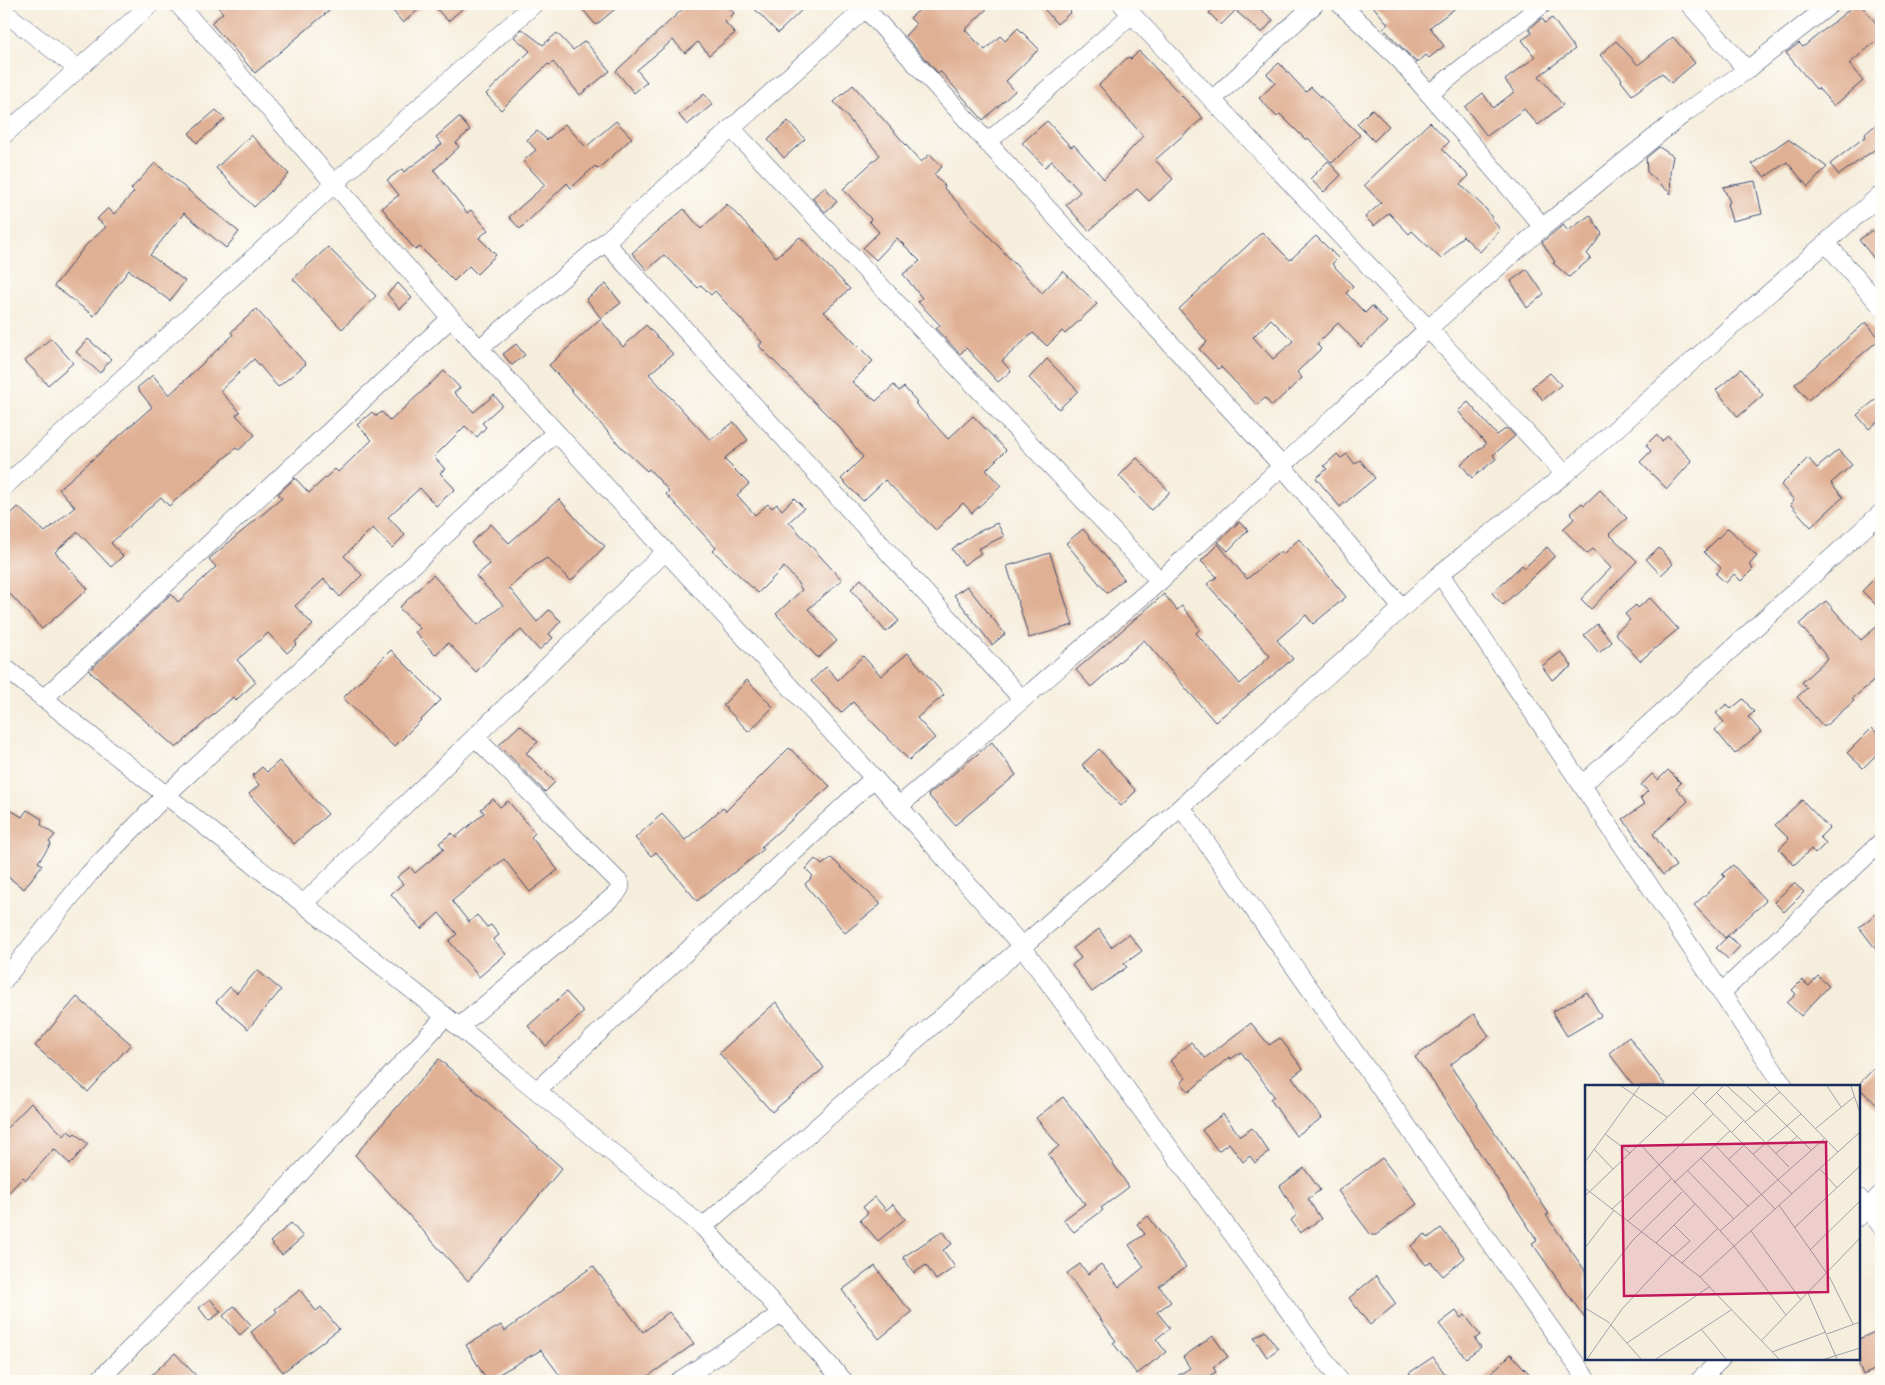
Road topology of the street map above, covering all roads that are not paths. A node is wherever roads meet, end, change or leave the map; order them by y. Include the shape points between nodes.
1 (151, 4) edge
2 (178, 4) edge
3 (534, 4) edge
4 (1315, 4) edge
5 (1340, 4) edge
6 (1543, 4) edge
7 (1689, 4) edge
8 (1831, 4) edge
9 (867, 6) edge
10 (1127, 9) edge
11 (4, 12) edge
12 (78, 69) junction
13 (1747, 70) junction
14 (1429, 94) junction
15 (1212, 100) junction
16 (731, 128) junction
17 (4, 135) edge
18 (988, 143) junction
19 (334, 183) junction
20 (1881, 194) edge
21 (1543, 227) junction
22 (605, 242) junction
23 (1826, 243) junction
24 (1881, 306) edge
25 (451, 318) junction
26 (1429, 328) junction
27 (479, 349) junction
28 (555, 433) junction
29 (1282, 466) junction
30 (1565, 474) junction
31 (4, 487) edge
32 (1881, 513) edge
33 (666, 551) junction
34 (1440, 574) junction
35 (1160, 581) junction
36 (1402, 608) junction
37 (4, 667) edge
38 (1022, 698) junction
39 (43, 699) junction
40 (475, 737) junction
41 (874, 778) junction
42 (1582, 785) junction
43 (165, 796) junction
44 (899, 806) junction
45 (1181, 807) junction
46 (1881, 842) edge
47 (304, 903) junction
48 (1022, 944) junction
49 (4, 980) edge
50 (1721, 993) junction
51 (445, 1016) junction
52 (459, 1027) junction
53 (1783, 1085) edge
54 (537, 1090) junction
55 (1881, 1194) edge
56 (1861, 1208) edge
57 (1881, 1226) edge
58 (703, 1227) junction
59 (781, 1314) junction
60 (1720, 1360) edge
61 (98, 1381) edge
62 (679, 1381) edge
63 (844, 1381) edge
64 (1340, 1381) edge
65 (1588, 1381) edge
66 (1699, 1381) edge

1 - 12 street
2 - 19 street
3 - 19 street
4 - 15 street
5 - 14 street via 1398,59
6 - 14 street
7 - 13 street
8 - 13 street
9 - 16 street
9 - 18 street
10 - 15 street
10 - 18 street
11 - 12 street
12 - 17 street
13 - 21 street via 1686,112
14 - 21 street
15 - 26 street
16 - 22 street
16 - 35 street
18 - 29 street
19 - 25 street
19 - 31 street
20 - 23 street
21 - 26 street
22 - 27 street
22 - 38 street
23 - 24 street
23 - 30 street
25 - 27 street
25 - 39 street
26 - 29 street
26 - 30 street
27 - 28 street
28 - 33 street
28 - 43 street
29 - 35 street
29 - 36 street
30 - 34 street
32 - 42 street
33 - 40 street
33 - 41 street
34 - 36 street
34 - 42 street
35 - 38 street
36 - 45 street
37 - 39 street
38 - 44 street
39 - 43 street
40 - 47 street
40 - 52 street via 620,882 620,888
41 - 44 street
41 - 54 street
42 - 50 street
43 - 47 street
43 - 49 street via 89,874
44 - 48 street
45 - 48 street
45 - 65 street
46 - 50 street
47 - 51 street
48 - 58 street
48 - 64 street
50 - 53 street
51 - 52 street
51 - 61 street via 245,1233
52 - 54 street
54 - 58 street
55 - 56 street
56 - 57 street
58 - 59 street
59 - 62 street
59 - 63 street
60 - 66 street

